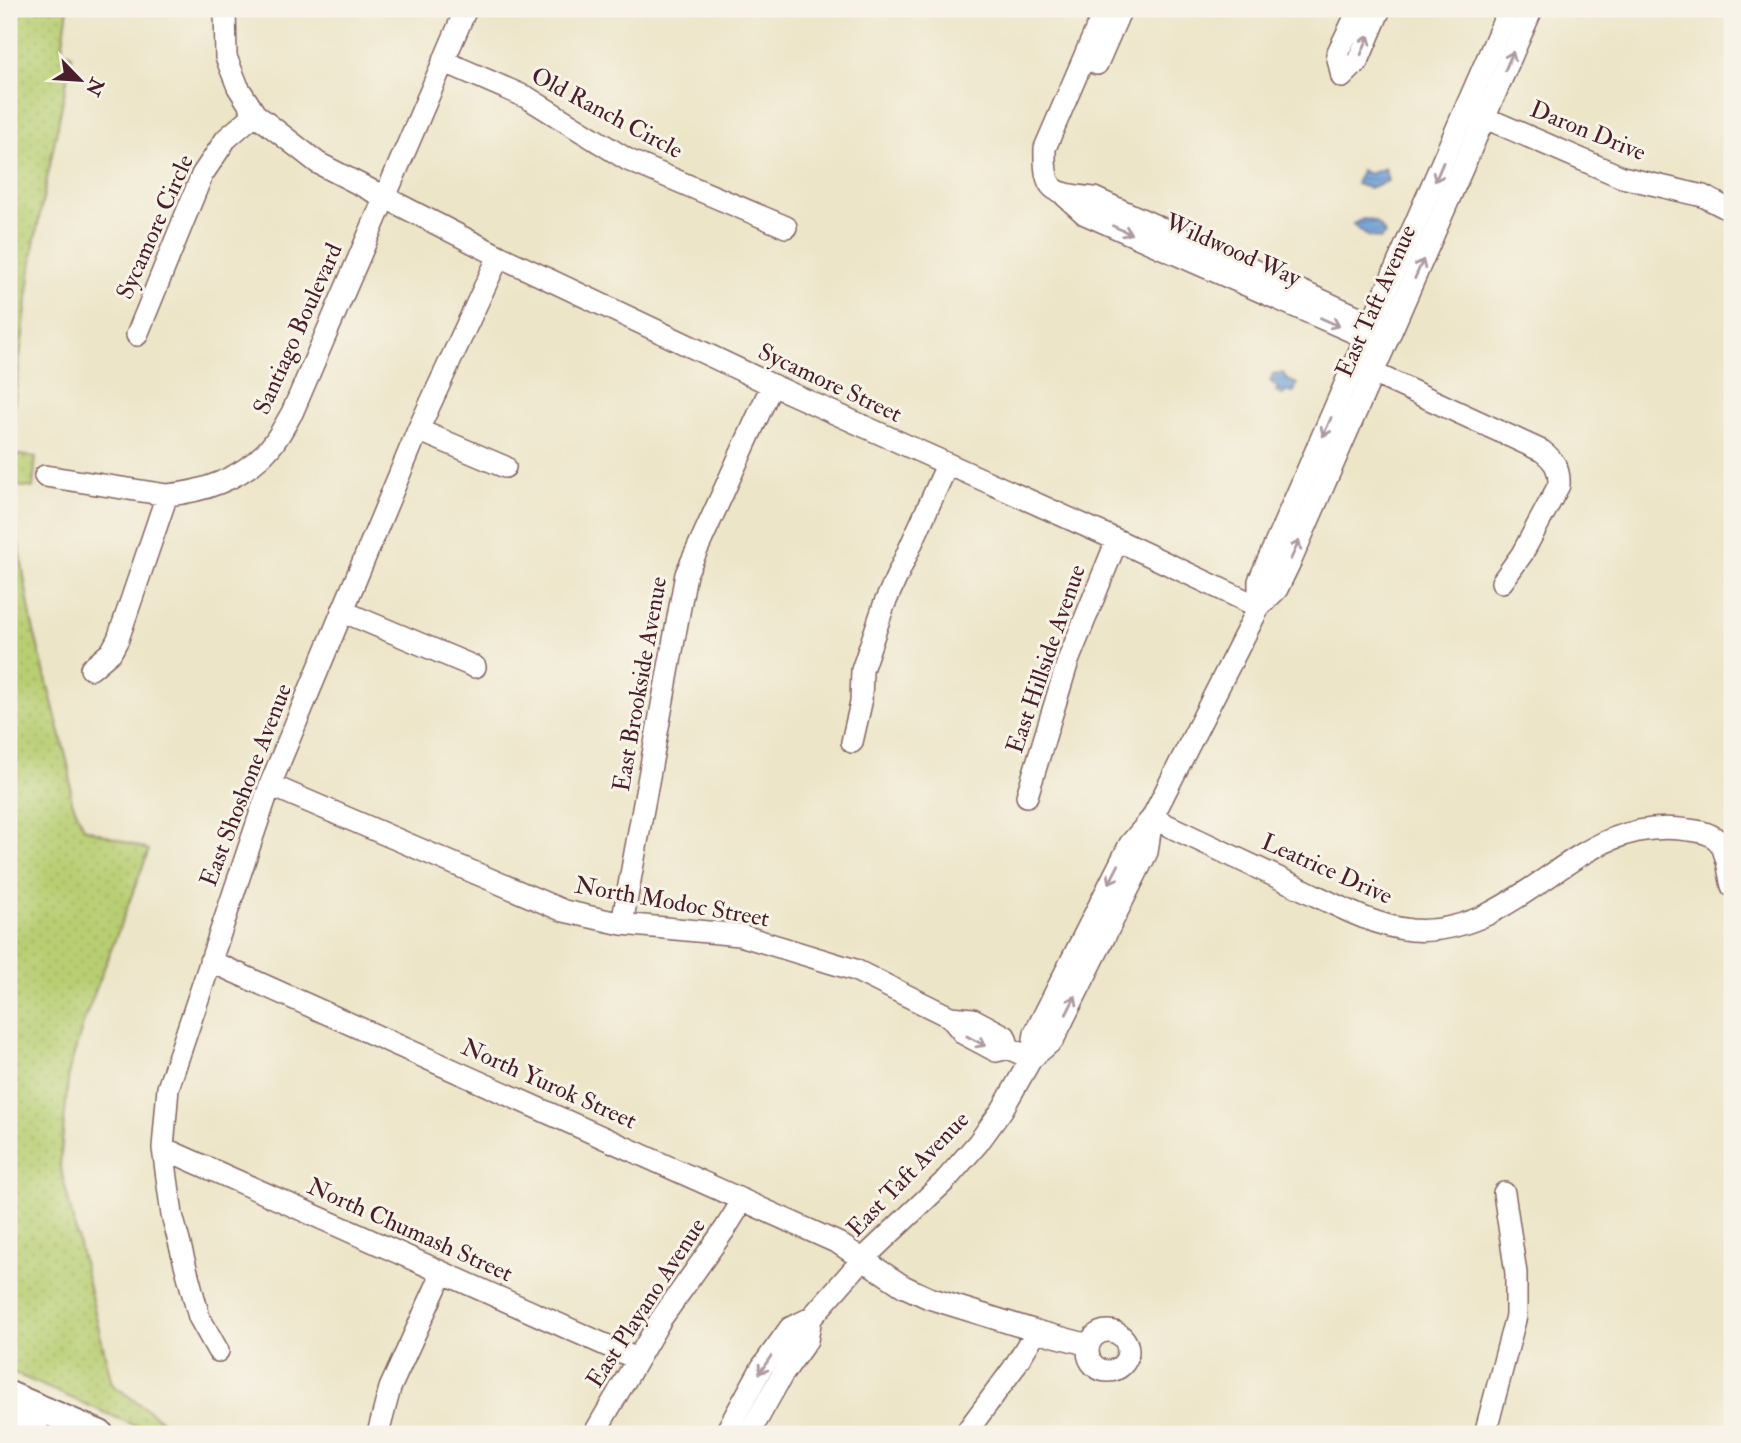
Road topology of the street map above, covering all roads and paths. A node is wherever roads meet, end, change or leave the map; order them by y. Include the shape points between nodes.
1 (225, 9) edge
2 (466, 9) edge
3 (1105, 9) edge
4 (1121, 9) edge
5 (1359, 9) edge
6 (1380, 9) edge
7 (1509, 9) edge
8 (1532, 9) edge
9 (443, 61) junction
10 (1475, 113) junction
11 (255, 114) junction
12 (1052, 180) junction
13 (384, 197) junction
14 (1732, 211) edge
15 (786, 227) dead end
16 (499, 257) junction
17 (137, 335) dead end
18 (1379, 335) junction
19 (1364, 369) junction
20 (772, 385) junction
21 (418, 430) junction
22 (947, 465) junction
23 (505, 467) dead end
24 (45, 476) dead end
25 (167, 495) junction
26 (1117, 540) junction
27 (1502, 582) dead end
28 (1259, 607) junction
29 (342, 611) junction
30 (475, 667) dead end
31 (91, 670) dead end
32 (852, 742) dead end
33 (270, 785) junction
34 (1027, 796) dead end
35 (1152, 818) junction
36 (1732, 886) edge
37 (622, 924) junction
38 (210, 961) junction
39 (1031, 1059) junction
40 (163, 1148) junction
41 (1504, 1193) dead end
42 (743, 1199) junction
43 (863, 1259) junction
44 (442, 1274) junction
45 (811, 1318) junction
46 (1036, 1331) junction
47 (1089, 1345) dead end
48 (218, 1351) dead end
49 (637, 1359) junction
50 (9, 1395) edge
51 (9, 1422) edge
52 (379, 1430) dead end
53 (37, 1434) edge
54 (100, 1434) edge
55 (594, 1434) edge
56 (725, 1434) edge
57 (750, 1434) edge
58 (965, 1434) edge
59 (1485, 1434) edge

1 - 11 street via 226,57
2 - 9 street, Santiago Boulevard
3 - 12 street via 1045,148
4 - 12 street via 1057,154
5 -> 6 street via 1337,54 1342,77 1358,61
7 - 10 street, East Taft Avenue
10 -> 8 street, East Taft Avenue
9 - 13 street, Santiago Boulevard
9 - 15 street, Old Ranch Circle via 527,98 628,160
10 - 14 street, Daron Drive via 1622,177 1703,196
10 - 18 street, East Taft Avenue
11 - 13 street via 318,163
11 - 17 street, Sycamore Circle via 226,139 202,175
12 - 18 street, Wildwood Way
13 - 16 street, Sycamore Street
13 - 25 street, Santiago Boulevard via 280,434 266,453 226,480 205,489
16 - 20 street, Sycamore Street
16 - 21 street, East Shoshone Avenue
18 - 19 street, East Taft Avenue
19 - 27 street via 1542,451 1557,466 1559,485
19 - 28 street, East Taft Avenue via 1259,581
20 - 22 street, Sycamore Street
20 - 37 street, East Brookside Avenue via 686,574
21 - 23 street
21 - 29 street, East Shoshone Avenue
22 - 26 street, Sycamore Street
22 - 32 street via 884,605 863,670
24 - 25 street, Santiago Boulevard
25 - 31 street via 118,639
26 - 28 street, Sycamore Street
26 - 34 street, East Hillside Avenue via 1068,661
28 - 35 street, East Taft Avenue
29 - 30 street
29 - 33 street, East Shoshone Avenue
33 - 37 street, North Modoc Street via 564,911
33 - 38 street, East Shoshone Avenue
35 - 36 street, Leatrice Drive via 1343,908 1412,930 1479,918 1597,845 1642,830 1678,828 1716,838
35 - 39 street, East Taft Avenue via 1130,844 1035,1032
37 - 39 street, North Modoc Street via 740,935 855,970 950,1017 964,1034 996,1051 1009,1048
38 - 40 street, East Shoshone Avenue via 168,1088
38 - 42 street, North Yurok Street
39 - 43 street, East Taft Avenue via 970,1153
40 - 44 street, North Chumash Street
40 - 48 street, East Shoshone Avenue via 172,1215 189,1284 199,1317
41 - 59 street via 1516,1273 1516,1316
42 - 43 street, North Yurok Street
42 - 49 street, East Playano Avenue
43 - 45 street, East Taft Avenue
43 - 46 street, North Yurok Street via 929,1297
44 - 49 street, North Chumash Street
44 - 52 street via 390,1388
45 -> 56 street, East Taft Avenue via 790,1328
45 - 57 street, East Taft Avenue via 807,1340
46 - 47 street, North Yurok Street
46 - 58 street
49 - 55 street, East Playano Avenue
50 - 54 main road
51 - 53 main road

